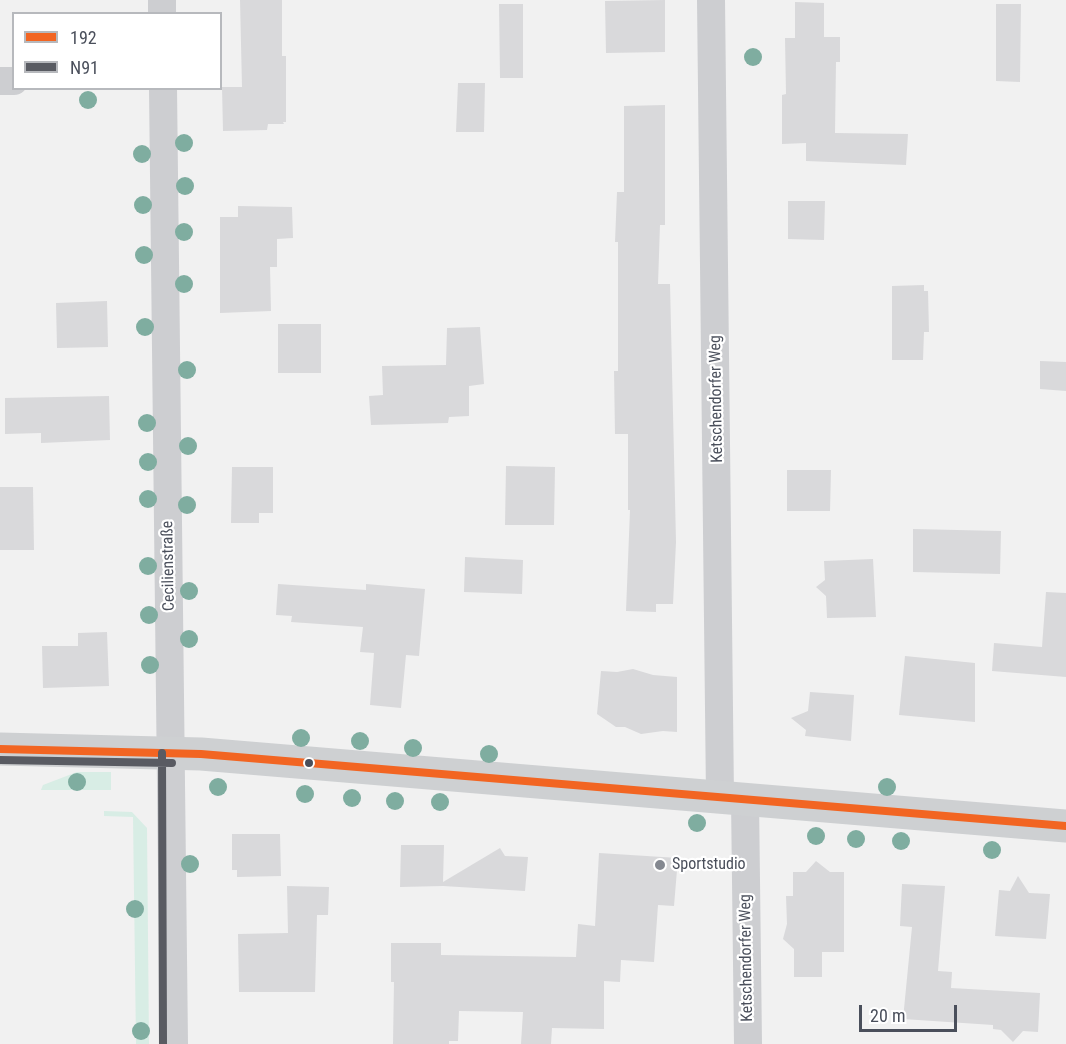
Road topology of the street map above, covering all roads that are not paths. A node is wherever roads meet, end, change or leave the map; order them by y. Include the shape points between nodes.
1 (711, 0) edge
2 (163, 90) edge
3 (0, 749) edge
4 (172, 753) junction
5 (732, 798) junction
6 (1066, 826) edge
7 (174, 1044) edge
8 (748, 1044) edge

1 - 5 street, Ketschendorfer Weg
2 - 4 street, Cecilienstraße
3 - 4 street
4 - 5 street
4 - 7 street, Cecilienstraße
5 - 6 street
5 - 8 street, Ketschendorfer Weg

